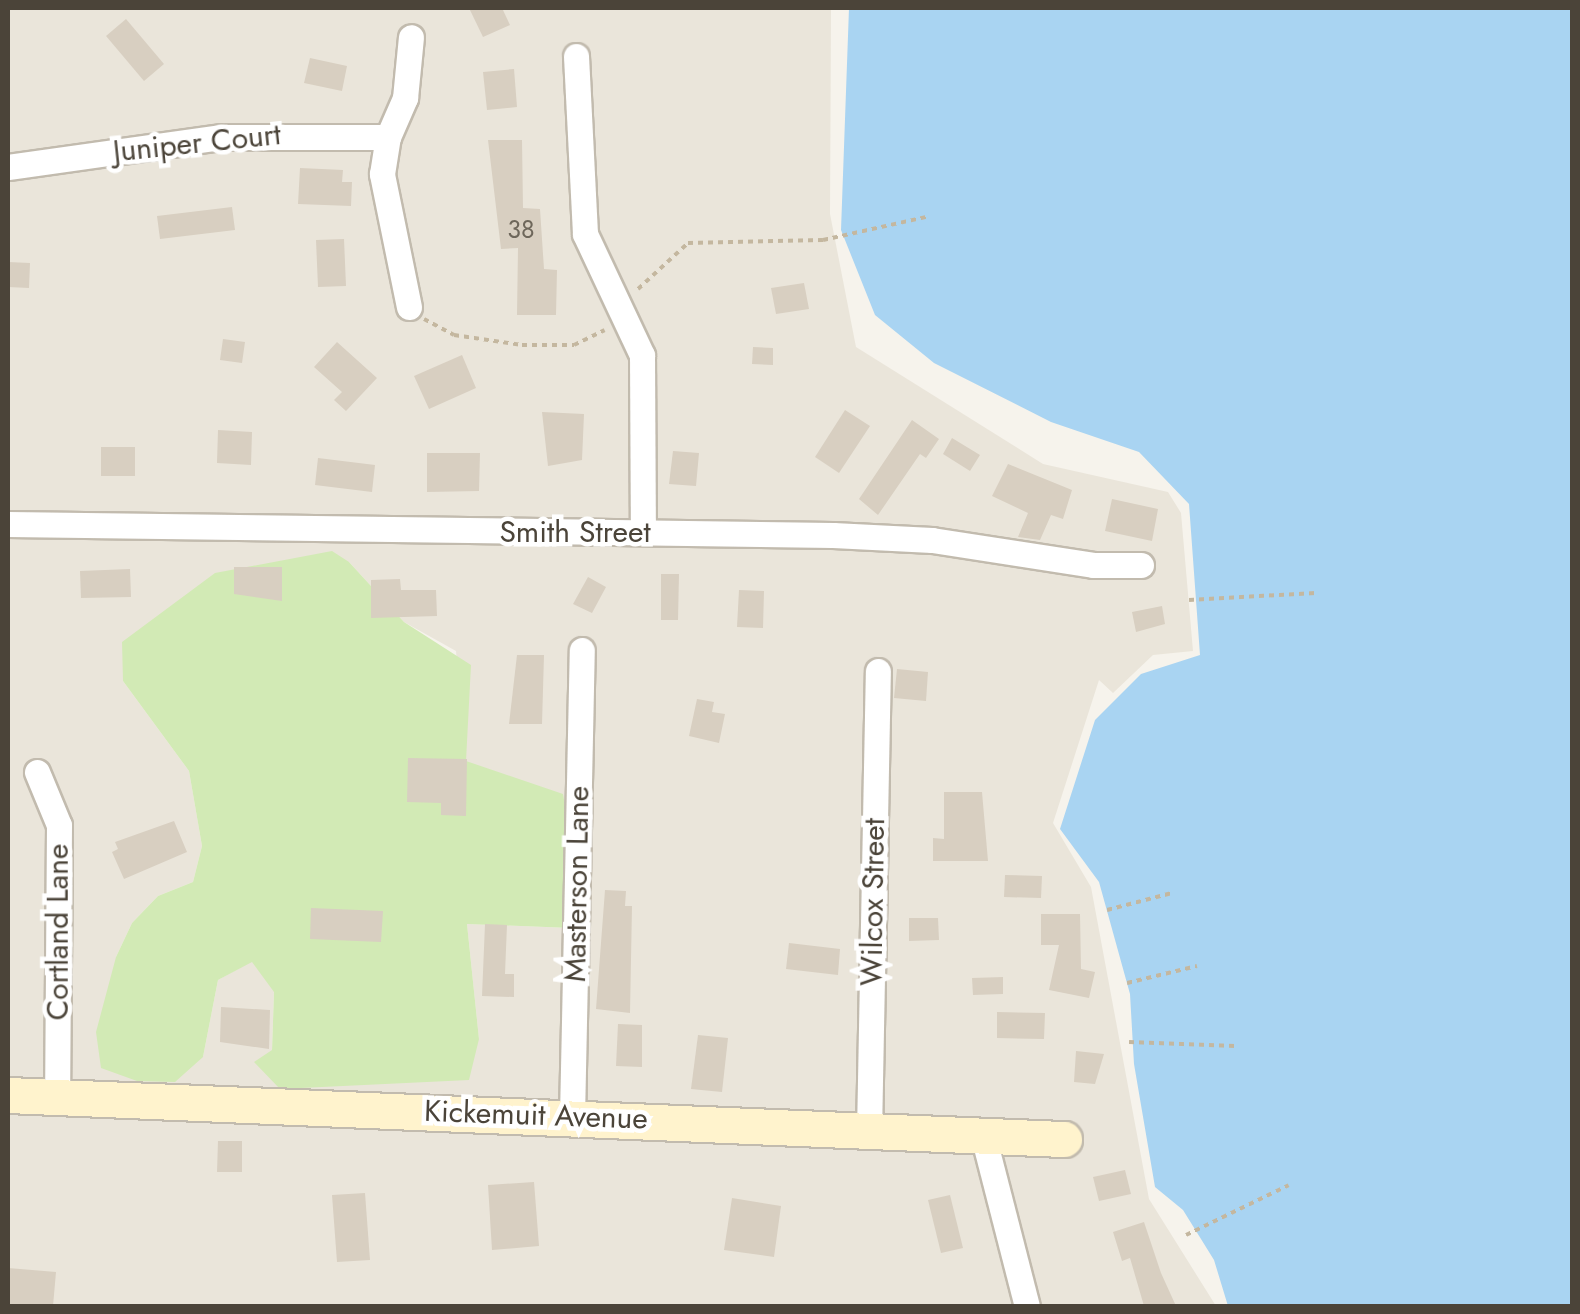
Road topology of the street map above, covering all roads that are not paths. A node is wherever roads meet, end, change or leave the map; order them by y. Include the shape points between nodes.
1 (411, 37) dead end
2 (576, 56) dead end
3 (388, 137) junction
4 (8, 167) edge
5 (409, 307) dead end
6 (8, 524) edge
7 (643, 532) junction
8 (1141, 565) dead end
9 (582, 650) dead end
10 (878, 670) dead end
11 (37, 772) dead end
12 (8, 1094) edge
13 (57, 1096) junction
14 (572, 1117) junction
15 (869, 1133) junction
16 (984, 1139) junction
17 (1064, 1139) dead end
18 (1027, 1306) edge

1 - 3 street via 405,98
2 - 7 street via 585,234 642,356
3 - 4 street, Juniper Court via 222,136
3 - 5 street via 382,174
6 - 7 street, Smith Street
7 - 8 street, Smith Street via 891,537 1093,565
9 - 14 street, Masterson Lane
10 - 15 street, Wilcox Street
11 - 13 street, Cortland Lane via 59,825
12 - 13 street, Kickemuit Avenue
13 - 14 street, Kickemuit Avenue
14 - 15 street, Kickemuit Avenue
15 - 16 street, Kickemuit Avenue
16 - 17 street, Kickemuit Avenue
16 - 18 street

